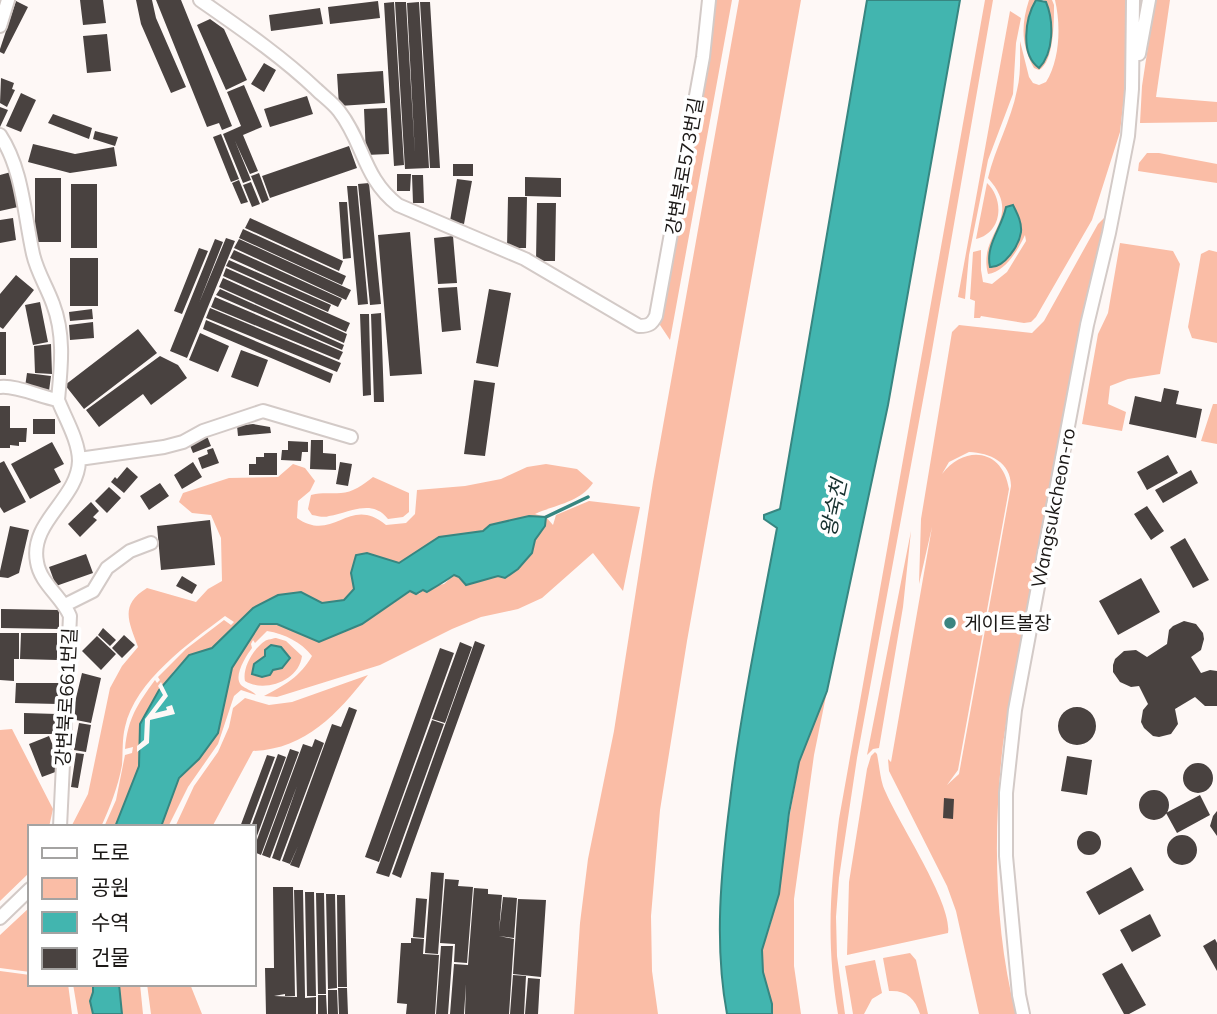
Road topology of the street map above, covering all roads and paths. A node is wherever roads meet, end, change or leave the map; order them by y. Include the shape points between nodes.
1 (8, 0) edge
2 (200, 0) edge
3 (709, 0) edge
4 (1133, 0) edge
5 (1149, 0) edge
6 (0, 26) edge
7 (1132, 89) junction
8 (0, 135) edge
9 (0, 387) edge
10 (58, 400) junction
11 (351, 437) dead end
12 (79, 459) junction
13 (151, 543) dead end
14 (65, 605) junction
15 (60, 825) edge
16 (28, 891) edge
17 (0, 918) edge
18 (1023, 1014) edge

1 - 6 street
2 - 3 street, 강변북로573번길 via 292,66 339,111 371,176 398,205 524,259 639,327 653,323 656,316 703,57
4 - 7 street, Wangsukcheon-ro
5 - 7 street, Wangsukcheon-ro
7 - 18 street, Wangsukcheon-ro via 1128,136 1087,326 1012,738 1006,856
8 - 10 street via 15,165 36,266 59,326
9 - 10 street
10 - 12 street
11 - 12 street via 263,411 164,447
12 - 14 street, 강변북로661번길 via 75,482 37,544 37,566
13 - 14 street via 130,551 107,568 93,591
14 - 15 street, 강변북로661번길 via 71,629
16 - 17 street

